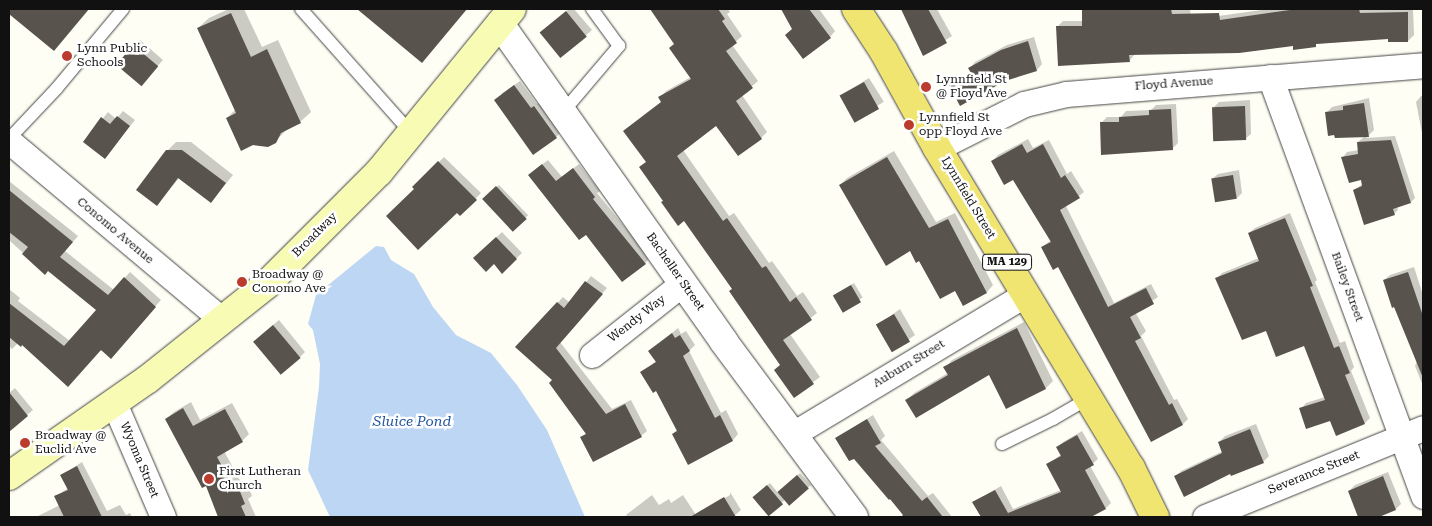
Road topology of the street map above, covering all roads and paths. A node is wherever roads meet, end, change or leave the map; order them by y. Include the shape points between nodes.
1 (123, 9) edge
2 (302, 9) edge
3 (592, 9) edge
4 (856, 9) edge
5 (506, 16) edge
6 (1423, 65) edge
7 (1270, 77) junction
8 (563, 112) junction
9 (411, 132) junction
10 (9, 140) edge
11 (937, 148) junction
12 (683, 283) junction
13 (1026, 294) junction
14 (222, 320) junction
15 (592, 355) dead end
16 (1089, 398) junction
17 (114, 403) junction
18 (1412, 432) edge
19 (793, 434) junction
20 (1002, 444) dead end
21 (9, 476) edge
22 (1423, 496) edge
23 (163, 517) edge
24 (854, 517) edge
25 (1155, 517) edge
26 (1205, 517) edge

1 - 10 lane
2 - 9 lane
3 - 8 lane via 618,46
4 - 11 main road, Lynnfield Street / MA 129 via 884,52
5 - 8 street, Bacheller Street
5 - 9 main road, Broadway
6 - 7 street, Floyd Avenue
7 - 11 street, Floyd Avenue via 1101,90 1044,98 1024,104
7 - 18 street, Bailey Street
8 - 12 street, Bacheller Street
9 - 14 main road, Broadway via 379,172 266,285
10 - 14 street, Conomo Avenue
11 - 13 main road, Lynnfield Street / MA 129
12 - 15 street, Wendy Way
12 - 19 street, Bacheller Street
13 - 16 main road, Lynnfield Street / MA 129
13 - 19 street, Auburn Street
14 - 17 main road, Broadway
16 - 20 lane via 1053,420
16 - 25 main road, Lynnfield Street / MA 129 via 1131,468
17 - 21 main road, Broadway
17 - 23 street, Wyoma Street
18 - 22 street, Bailey Street
18 - 26 street, Severance Street
19 - 24 street, Bacheller Street

